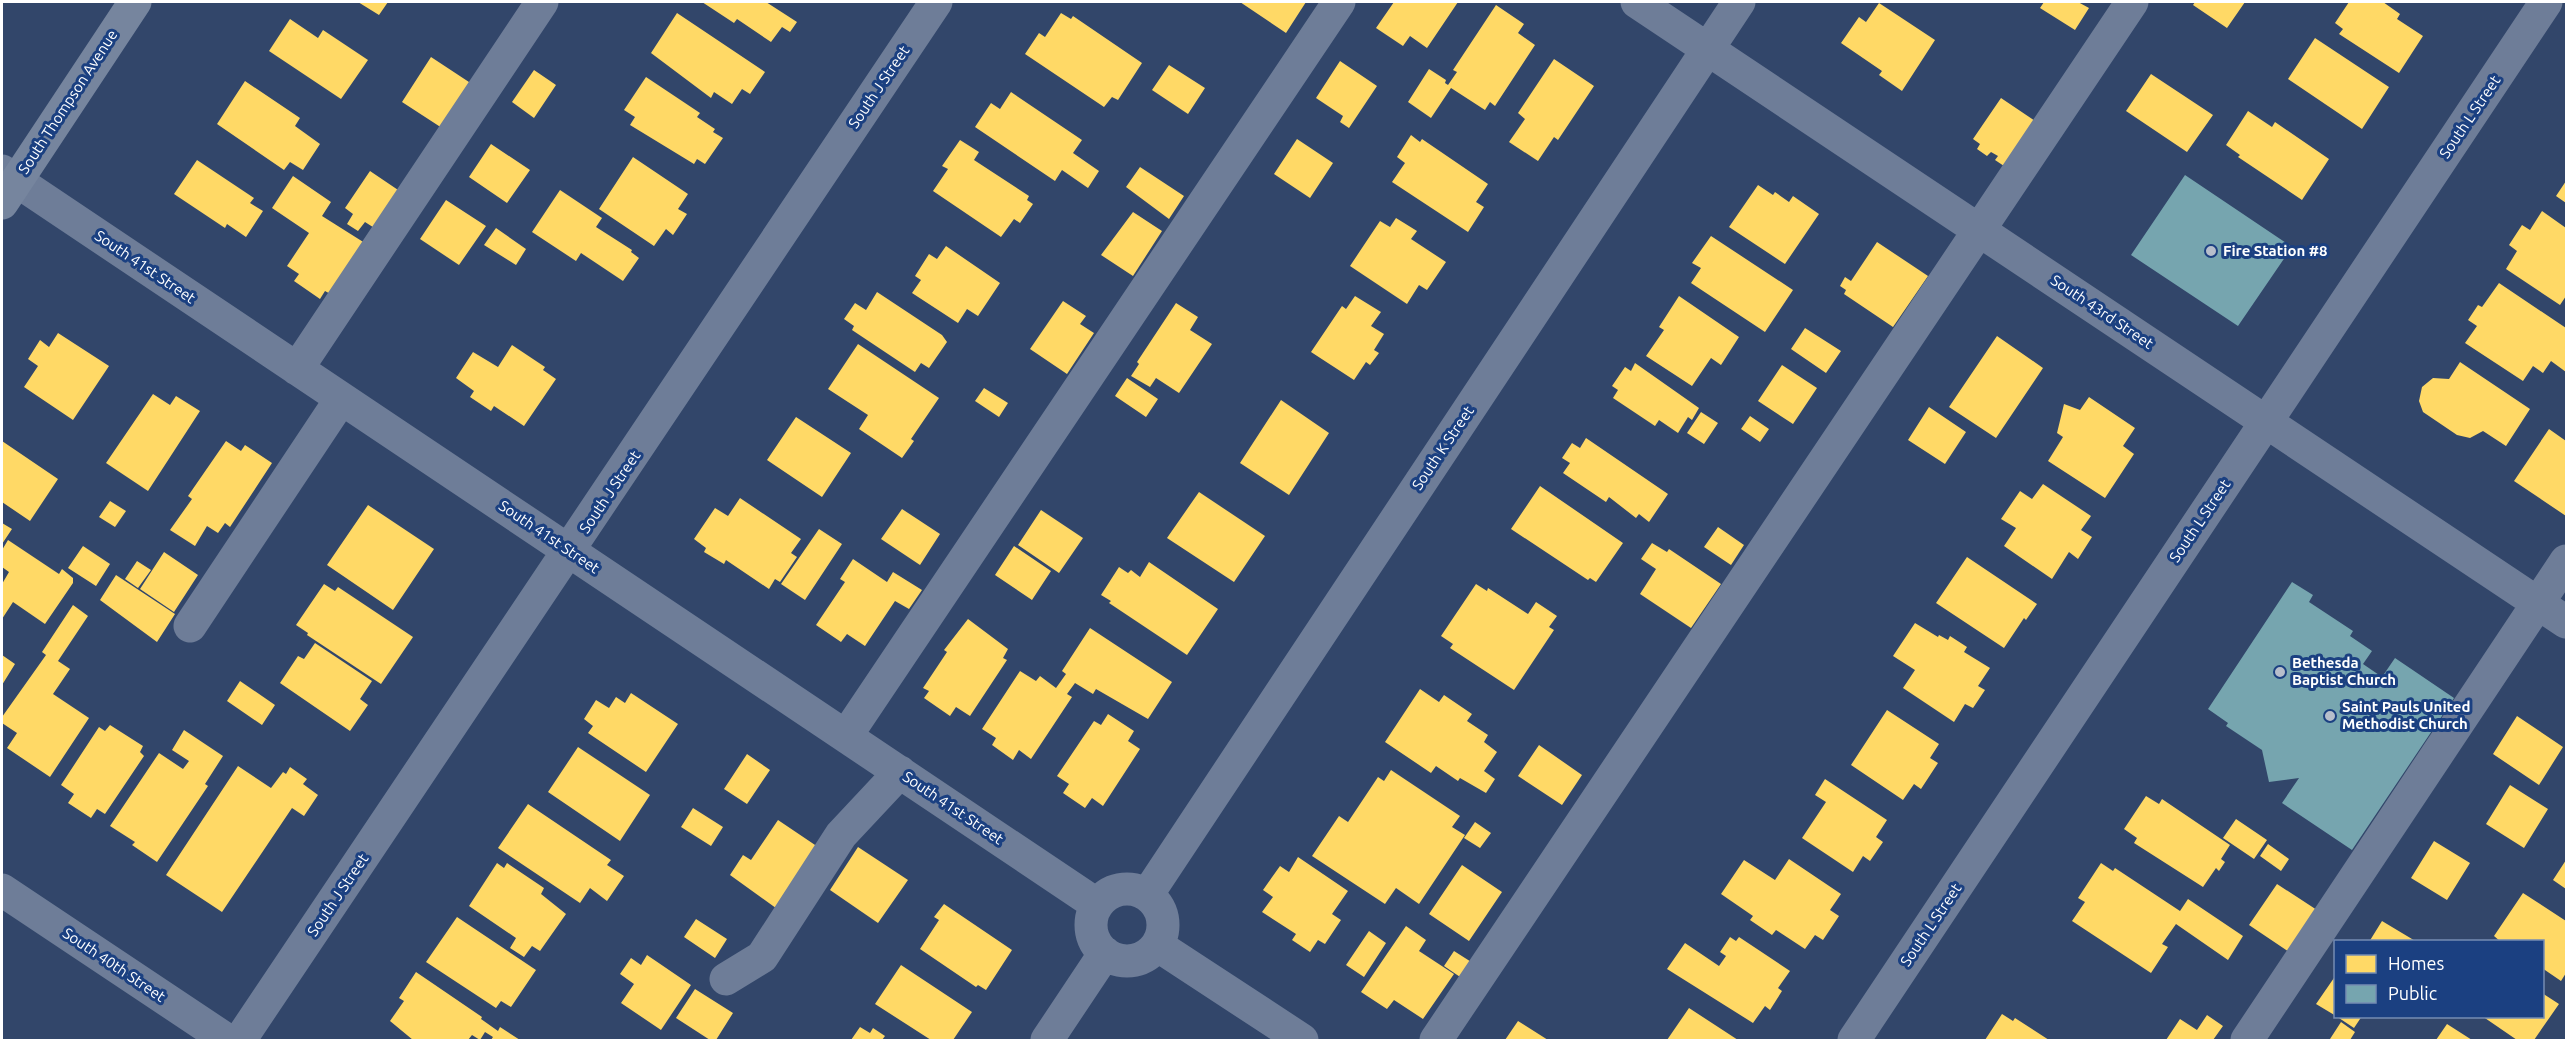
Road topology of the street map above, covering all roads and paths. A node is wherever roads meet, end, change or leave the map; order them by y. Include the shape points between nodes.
1 (135, 2) edge
2 (542, 2) edge
3 (936, 2) edge
4 (1339, 2) edge
5 (1637, 2) edge
6 (1739, 2) edge
7 (2132, 2) edge
8 (2546, 2) edge
9 (1707, 49) junction
10 (6, 185) edge
11 (1979, 230) junction
12 (297, 369) junction
13 (341, 399) junction
14 (2266, 422) junction
15 (570, 551) junction
16 (2566, 561) edge
17 (2539, 604) junction
18 (2566, 622) edge
19 (190, 626) dead end
20 (846, 736) junction
21 (900, 772) junction
22 (2, 890) edge
23 (1147, 895) junction
24 (1096, 904) junction
25 (1157, 945) junction
26 (1104, 953) junction
27 (726, 979) dead end
28 (227, 1041) edge
29 (240, 1041) edge
30 (1047, 1041) edge
31 (1302, 1041) edge
32 (1436, 1041) edge
33 (1854, 1041) edge
34 (2247, 1041) edge

1 - 10 main road, South Thompson Avenue
2 - 12 street
3 - 15 street, South J Street
4 - 20 street
5 - 9 street, South 43rd Street
6 - 9 street, South K Street
7 - 11 street
8 - 14 street, South L Street
9 - 11 street, South 43rd Street
9 - 23 street, South K Street
10 - 12 street, South 41st Street
11 - 14 street, South 43rd Street
11 - 32 street
12 - 13 street, South 41st Street
13 - 15 street, South 41st Street
13 - 19 street
14 - 17 street, South 43rd Street
14 - 33 street, South L Street
15 - 20 street, South 41st Street
15 - 29 street, South J Street
16 - 17 street
17 - 18 street, South 43rd Street
17 - 34 street
20 - 21 street, South 41st Street
21 - 24 street, South 41st Street
21 - 27 street via 841,835 762,957
22 - 28 street, South 40th Street
23 - 24 street via 1137,889 1114,890
23 - 25 street via 1161,912 1162,935
24 - 26 street via 1090,925 1092,936
25 - 26 street via 1144,957 1127,961
25 - 31 street
26 - 30 street

